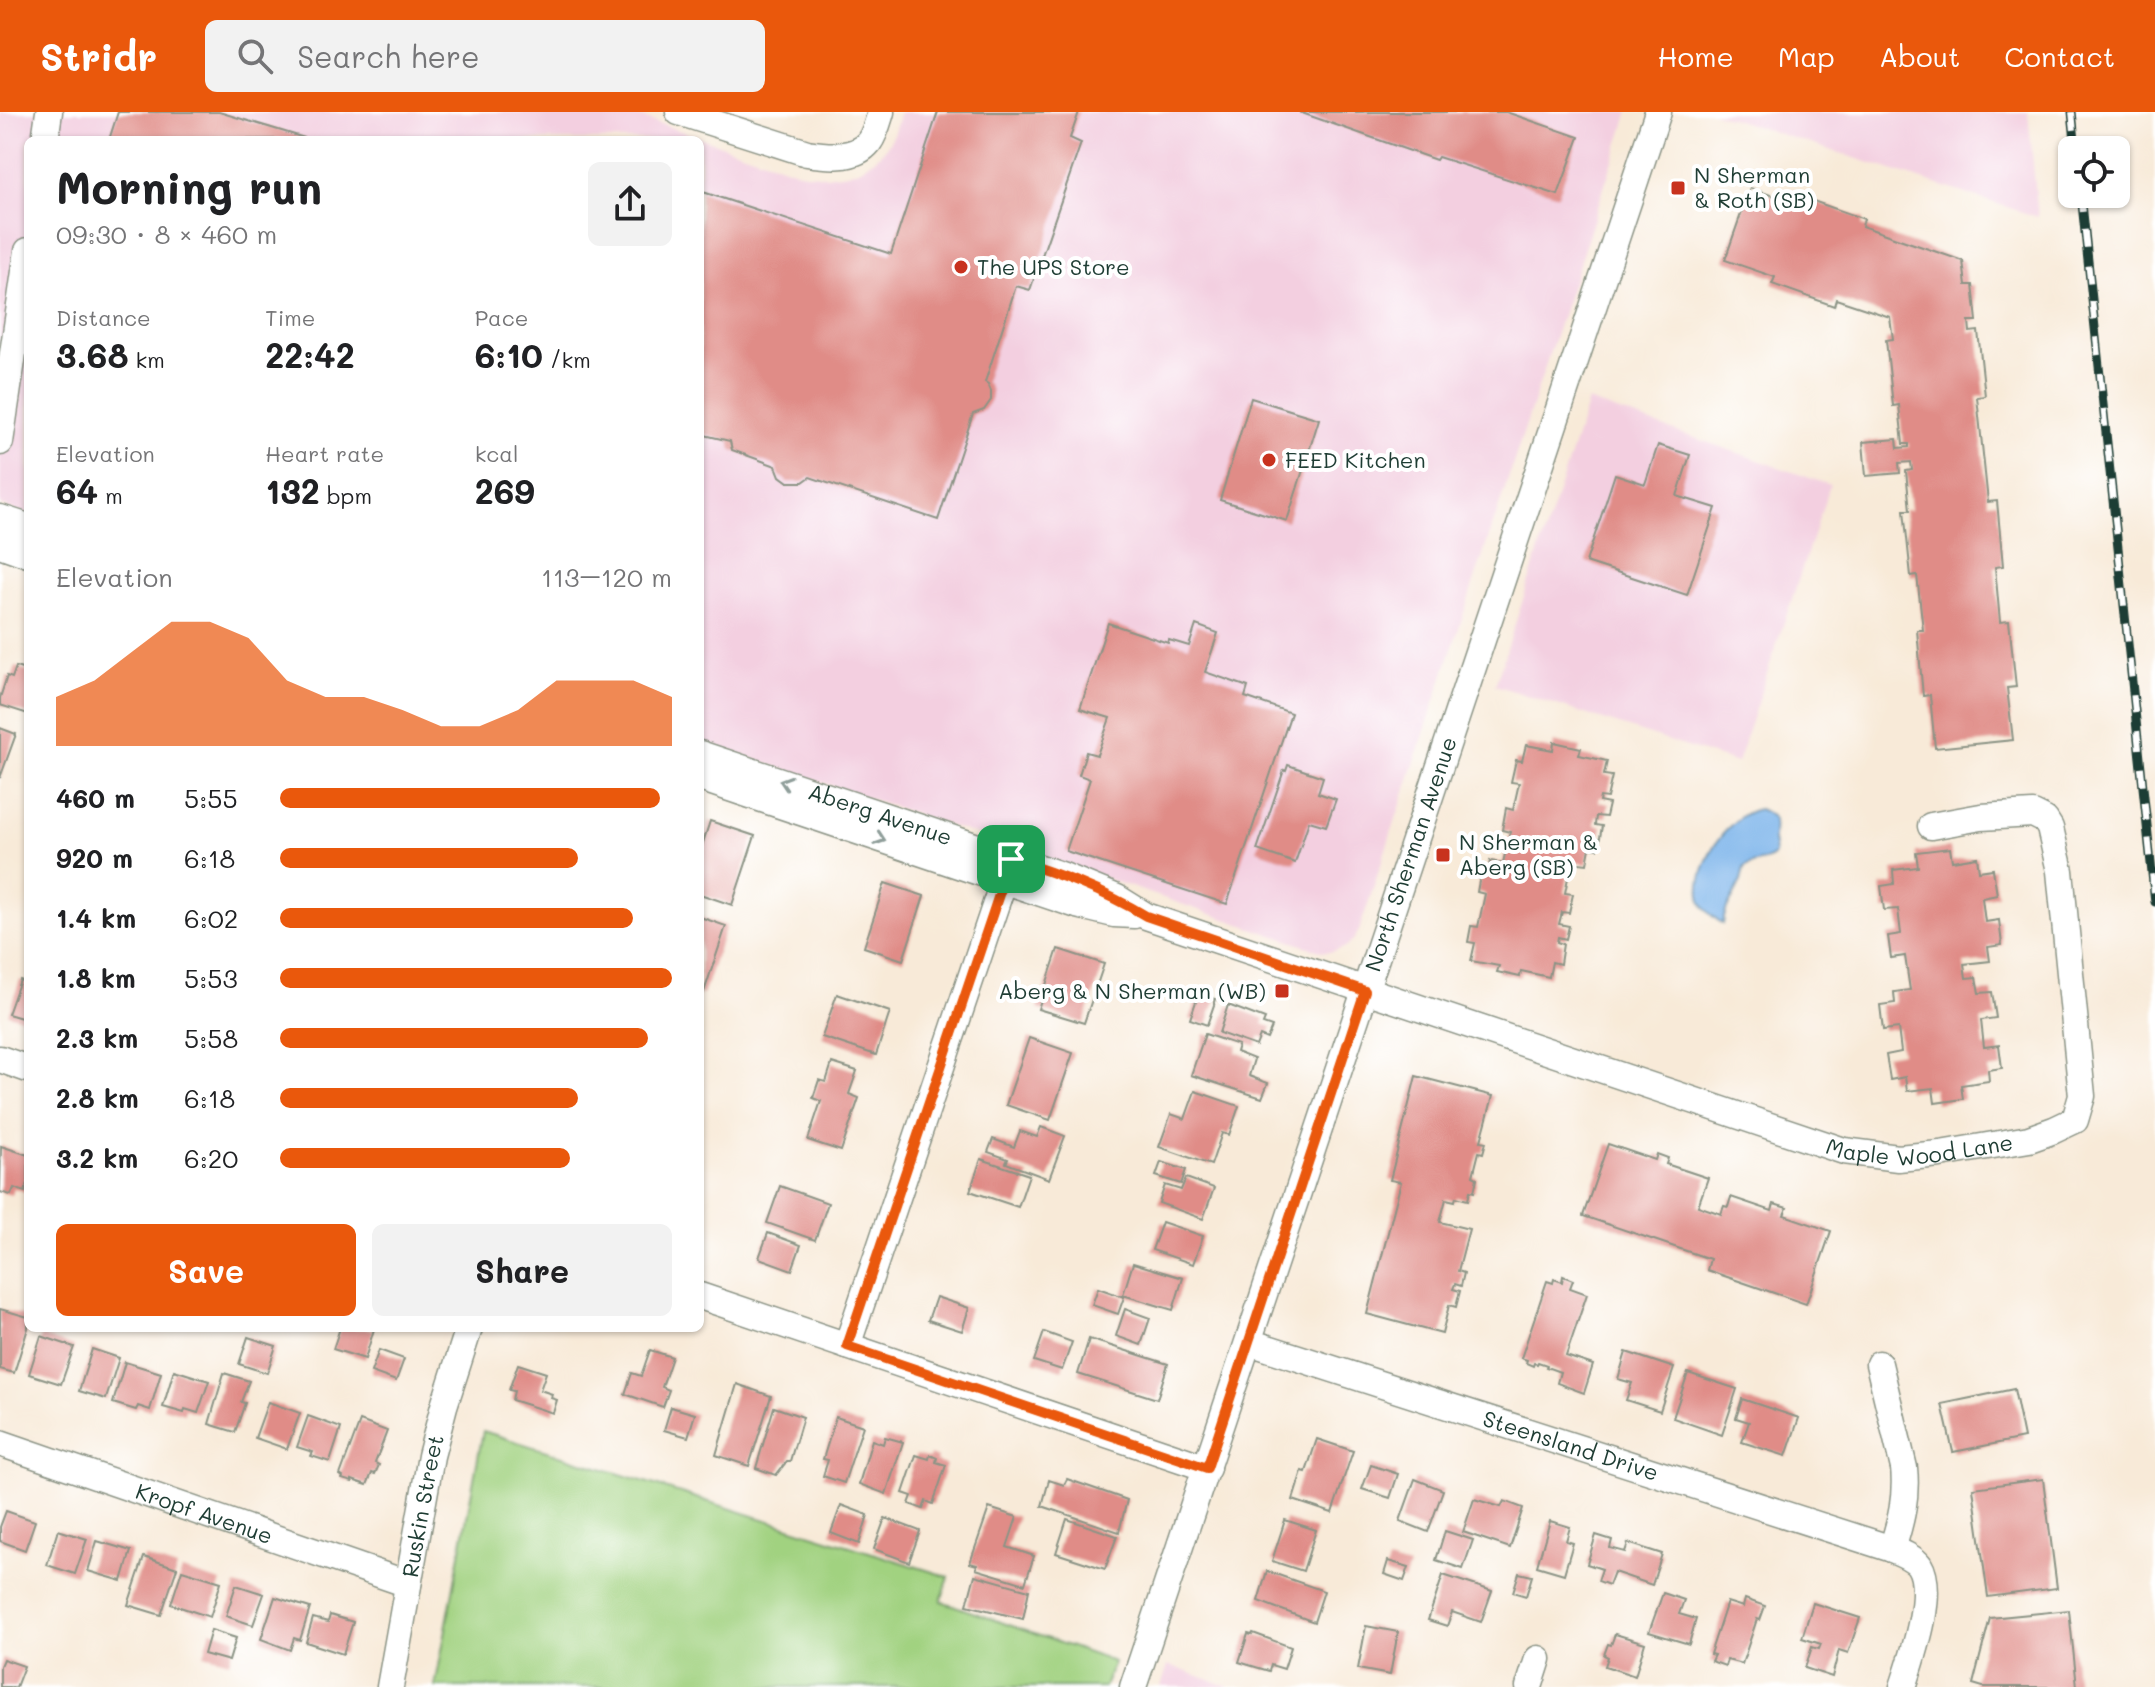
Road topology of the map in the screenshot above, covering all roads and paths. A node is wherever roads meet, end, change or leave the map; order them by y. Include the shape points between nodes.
1 (49, 112) edge
2 (679, 112) edge
3 (881, 112) edge
4 (1658, 112) edge
5 (46, 136) edge
6 (24, 278) edge
7 (0, 442) edge
8 (0, 518) edge
9 (24, 526) edge
10 (0, 544) edge
11 (24, 553) edge
12 (704, 756) edge
13 (704, 779) edge
14 (1931, 826) dead end
15 (1008, 870) junction
16 (1365, 991) junction
17 (0, 1059) edge
18 (24, 1068) edge
19 (704, 1297) edge
20 (468, 1332) edge
21 (1249, 1342) junction
22 (847, 1346) junction
23 (1879, 1364) dead end
24 (0, 1443) edge
25 (1207, 1468) junction
26 (1892, 1549) junction
27 (408, 1584) junction
28 (1538, 1659) dead end
29 (390, 1687) edge
30 (1133, 1687) edge
31 (1529, 1687) edge
32 (1903, 1687) edge

1 - 5 street
2 - 3 street via 807,153 840,155 867,145
4 - 16 street, North Sherman Avenue
6 - 7 street
8 - 9 street
10 - 11 street
15 -> 12 street, Aberg Avenue
13 -> 15 street, Aberg Avenue
14 - 16 street, Maple Wood Lane via 2033,814 2050,828 2060,871 2082,1096 2075,1120 2054,1130 2005,1144 1912,1157 1844,1151
15 - 16 street, Aberg Avenue via 1084,883 1146,916
15 - 22 street
16 - 21 street, North Sherman Avenue
17 - 18 street
19 - 22 street
20 - 27 street, Ruskin Street via 434,1444
21 - 25 street, North Sherman Avenue
21 - 26 street, Steensland Drive
22 - 25 street
23 - 26 street via 1906,1484
24 - 27 street, Kropf Avenue
25 - 30 street, North Sherman Avenue
26 - 32 street via 1919,1566 1925,1598
27 - 29 street, Ruskin Street
28 - 31 street

